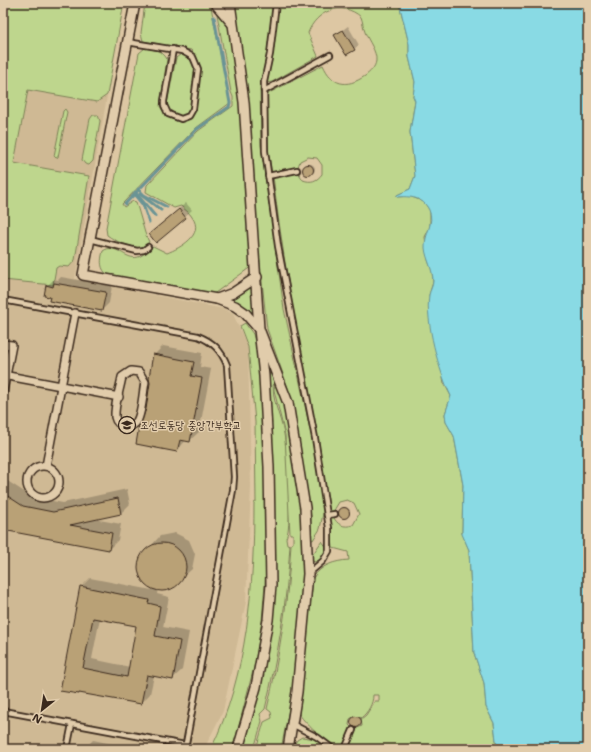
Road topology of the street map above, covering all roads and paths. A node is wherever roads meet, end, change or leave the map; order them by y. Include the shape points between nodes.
1 (135, 3) edge
2 (215, 3) edge
3 (230, 3) edge
4 (276, 3) edge
5 (233, 24) junction
6 (127, 42) junction
7 (173, 49) junction
8 (330, 55) dead end
9 (264, 91) junction
10 (297, 170) dead end
11 (268, 176) junction
12 (90, 239) junction
13 (148, 247) dead end
14 (257, 277) junction
15 (216, 299) junction
16 (3, 300) edge
17 (75, 313) junction
18 (259, 329) junction
19 (3, 344) edge
20 (4, 375) edge
21 (61, 386) junction
22 (3, 391) edge
23 (119, 397) junction
24 (46, 466) junction
25 (335, 514) dead end
26 (327, 515) junction
27 (308, 574) junction
28 (3, 710) edge
29 (72, 724) junction
30 (292, 724) junction
31 (353, 730) dead end
32 (289, 738) junction
33 (185, 747) edge
34 (67, 749) edge
35 (238, 749) edge
36 (284, 749) edge
37 (288, 749) edge
38 (333, 749) edge
39 (344, 749) edge

1 - 6 street
2 - 5 street
3 - 5 street
4 - 9 lane
5 - 14 street via 244,102
6 - 7 lane
6 - 12 street
7 - 7 lane via 188,53 193,57 198,69 193,109 189,116 181,119 168,114 164,105
8 - 9 lane
9 - 11 lane
10 - 11 lane
11 - 26 lane via 278,246
12 - 13 lane via 137,251
12 - 15 street via 83,275
14 - 15 street via 234,293
14 - 18 street
15 - 18 street via 235,306
16 - 17 lane
17 - 21 street
17 - 33 lane via 198,336 216,346 227,365 233,490
18 - 27 street via 285,391 292,421 305,508
18 - 35 street via 269,468 271,585 268,620 256,687
19 - 20 street via 12,345
20 - 21 street
20 - 22 street
21 - 23 street
21 - 24 street
23 - 23 street via 116,420 121,425 132,425 138,420 145,382 142,375 135,371 125,374 122,377
24 - 24 street via 34,468 28,477 28,488 40,501 55,493 60,484 54,469
25 - 26 lane
26 - 27 lane via 329,551 323,561
27 - 30 street
28 - 29 lane
29 - 33 lane
29 - 34 lane
30 - 32 street
30 - 38 lane
31 - 39 lane
32 - 36 street
32 - 37 street

